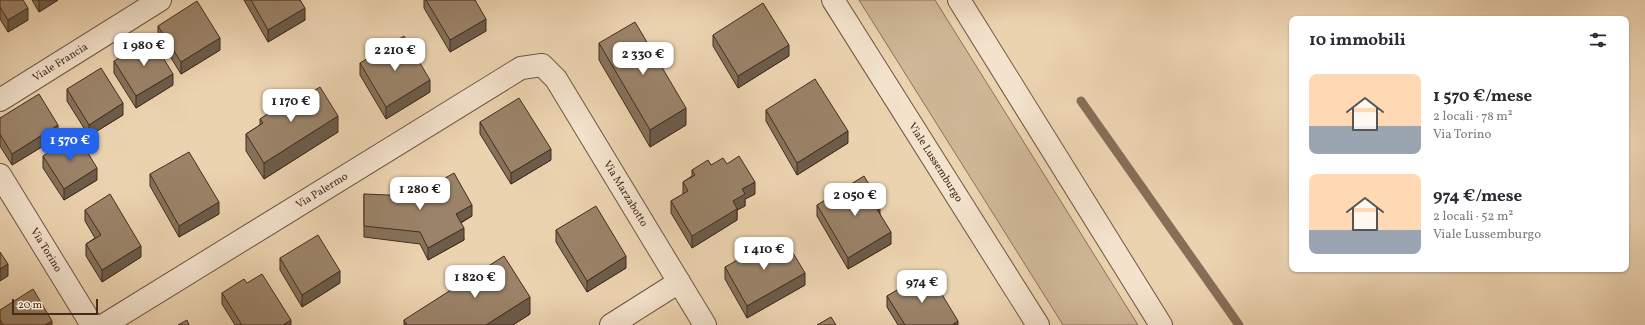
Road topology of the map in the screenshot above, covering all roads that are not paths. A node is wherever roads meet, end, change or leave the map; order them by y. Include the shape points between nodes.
1 (160, 0) edge
2 (833, 0) edge
3 (959, 0) edge
4 (542, 65) joint
5 (0, 100) edge
6 (0, 175) edge
7 (679, 282) junction
8 (92, 325) edge
9 (104, 325) edge
10 (611, 325) edge
11 (705, 325) edge
12 (1038, 325) edge
13 (1162, 325) edge

1 - 5 street, Viale Francia
2 - 12 street, Viale Lussemburgo
3 - 13 street
4 - 7 street, Via Marzabotto via 556,80
4 - 9 street, Via Palermo via 521,68
6 - 8 street, Via Torino
7 - 10 street
7 - 11 street, Via Marzabotto

